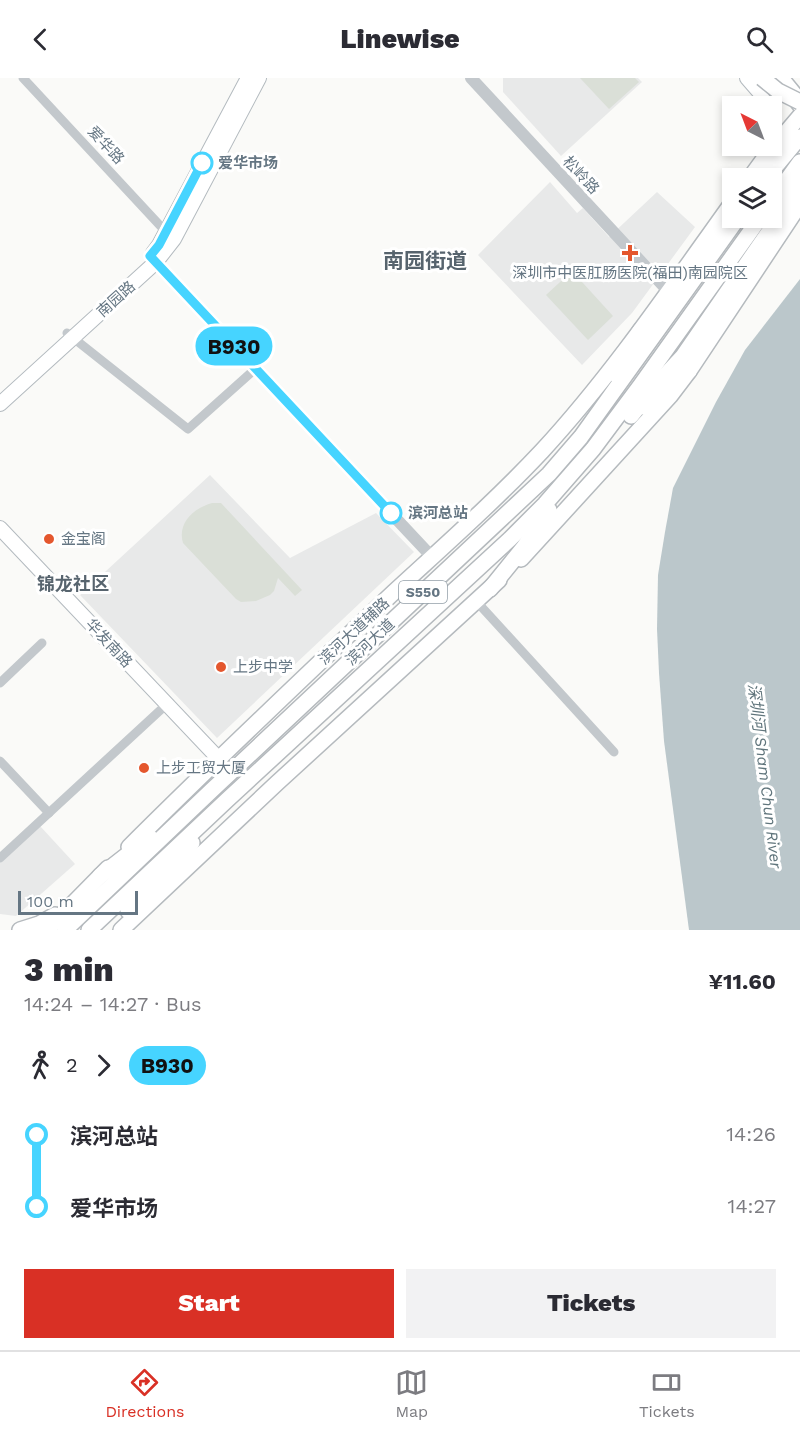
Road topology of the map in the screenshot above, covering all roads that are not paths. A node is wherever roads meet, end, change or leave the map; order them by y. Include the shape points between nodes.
1 (23, 78) edge
2 (248, 78) edge
3 (259, 78) edge
4 (779, 78) edge
5 (753, 79) edge
6 (476, 80) edge
7 (761, 96) edge
8 (800, 102) edge
9 (800, 107) edge
10 (800, 116) edge
11 (782, 135) edge
12 (800, 137) edge
13 (800, 162) edge
14 (774, 168) edge
15 (800, 182) edge
16 (782, 187) edge
17 (800, 204) edge
18 (722, 217) edge
19 (731, 228) edge
20 (753, 228) edge
21 (166, 232) junction
22 (153, 259) junction
23 (669, 292) junction
24 (640, 331) junction
25 (70, 335) junction
26 (255, 369) junction
27 (689, 371) junction
28 (0, 394) edge
29 (0, 404) edge
30 (631, 416) junction
31 (581, 437) junction
32 (593, 449) junction
33 (579, 467) junction
34 (0, 528) edge
35 (432, 557) junction
36 (490, 589) junction
37 (477, 602) junction
38 (42, 643) dead end
39 (0, 683) edge
40 (167, 704) junction
41 (614, 752) dead end
42 (219, 758) junction
43 (0, 761) edge
44 (212, 790) junction
45 (227, 800) junction
46 (49, 813) junction
47 (0, 858) edge
48 (189, 866) junction
49 (100, 876) junction
50 (77, 898) junction
51 (128, 911) junction
52 (20, 930) edge
53 (47, 930) edge
54 (65, 930) edge
55 (89, 930) edge
56 (108, 930) edge
57 (121, 930) edge

1 - 21 street, 爱华路
2 - 21 main road, 南园路
3 - 22 main road, 南园路 via 174,239
4 - 5 main road via 760,87
4 - 9 main road
5 - 7 main road
5 - 8 main road, bridge
6 - 23 street, 松岭路
10 - 11 main road
12 - 14 main road
13 - 16 main road
15 - 30 main road via 683,356
17 - 27 main road
18 - 23 main road, 滨河大道辅路
19 - 31 main road, 滨河大道 / S550
20 - 32 main road, 滨河大道 / S550
21 - 22 main road, 南园路
22 - 25 main road, 南园路
22 - 26 street
23 - 24 main road, 滨河大道辅路
24 - 31 main road
24 - 35 main road, 滨河大道辅路 via 542,451
25 - 26 street via 188,429
25 - 28 main road, 南园路
25 - 29 main road, 南园路
26 - 35 street
27 - 30 main road
27 - 36 main road via 528,552
30 - 32 main road
31 - 44 main road, 滨河大道 / S550 via 525,497
32 - 33 main road, 滨河大道 / S550
33 - 36 main road
33 - 45 main road, 滨河大道 / S550 via 510,539
34 - 40 main road, 华发南路
35 - 42 main road, 滨河大道辅路
36 - 37 main road
37 - 41 street
37 - 48 main road
38 - 39 street
40 - 42 main road, 华发南路
40 - 46 street
42 - 49 main road, 滨河大道辅路
43 - 46 street
44 - 49 main road
44 - 54 main road, 滨河大道 / S550
45 - 51 main road via 179,859
45 - 55 main road, 滨河大道 / S550
46 - 47 street
48 - 51 main road
48 - 57 main road
49 - 50 main road, 滨河大道辅路
50 - 52 main road via 51,918
50 - 53 main road, 滨河大道辅路
51 - 56 main road

